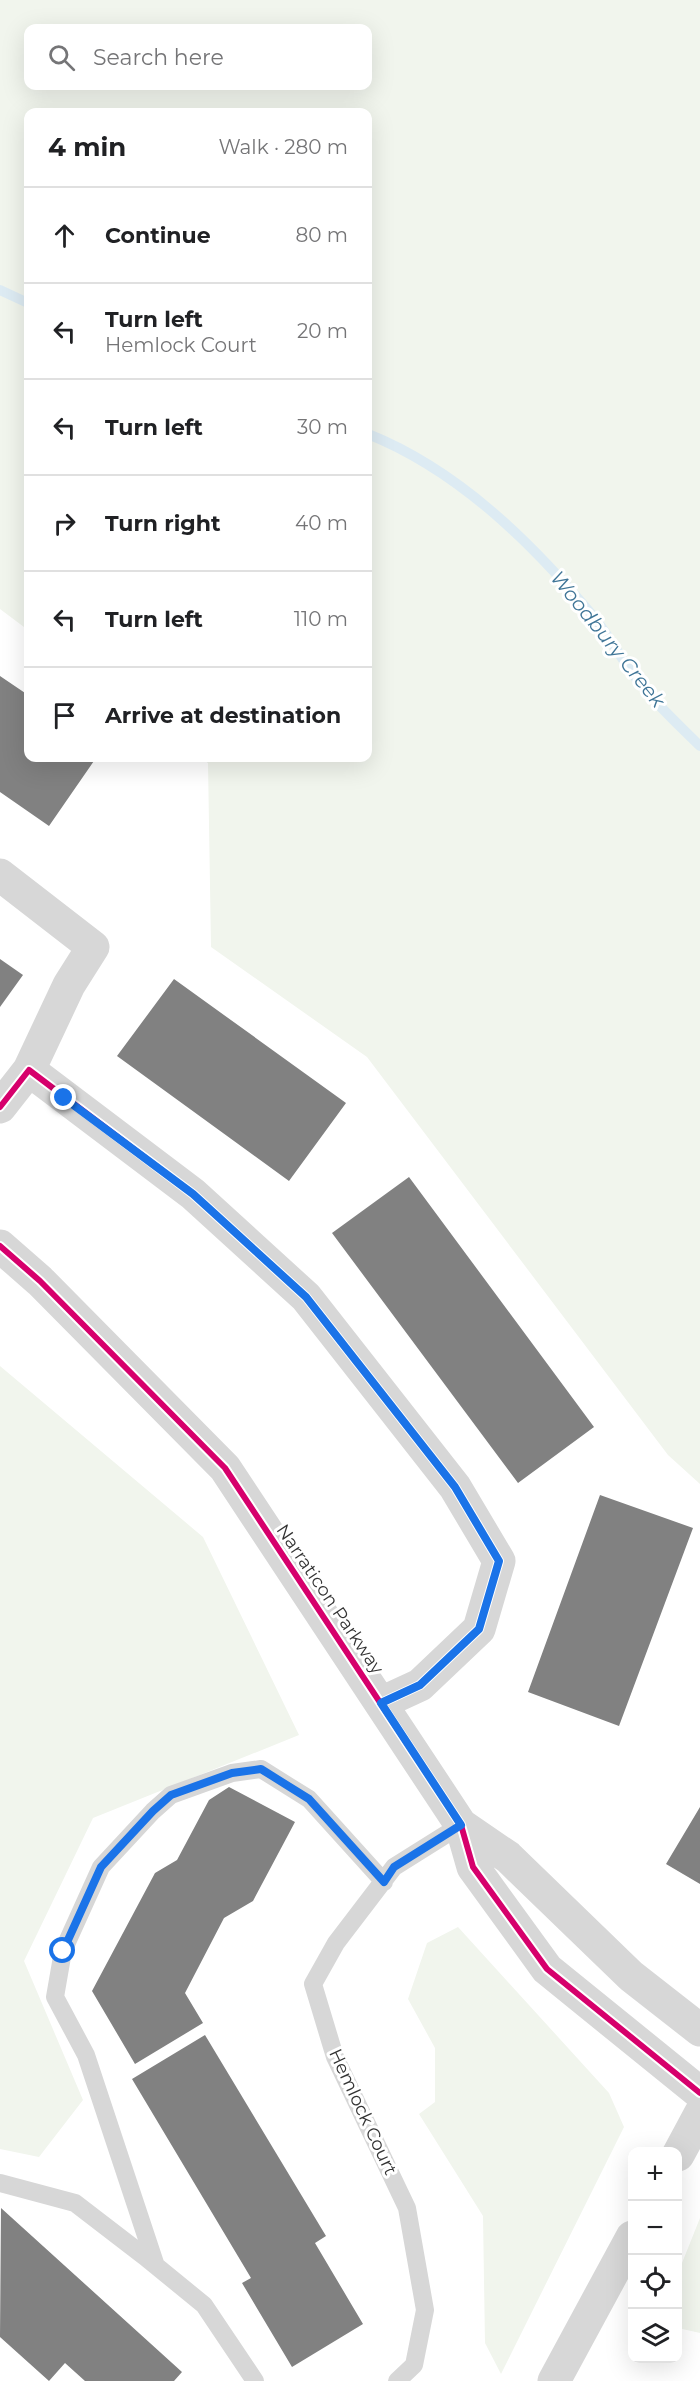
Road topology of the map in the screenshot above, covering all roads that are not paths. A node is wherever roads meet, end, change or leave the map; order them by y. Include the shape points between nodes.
1 (0, 875) edge
2 (29, 1070) junction
3 (0, 1107) edge
4 (0, 1246) edge
5 (381, 1703) junction
6 (461, 1825) junction
7 (384, 1882) junction
8 (700, 2030) edge
9 (700, 2093) edge
10 (700, 2114) edge
11 (682, 2148) edge
12 (0, 2183) edge
13 (628, 2246) edge
14 (156, 2266) junction
15 (255, 2381) edge
16 (397, 2381) edge
17 (554, 2381) edge

1 - 2 street via 93,947 69,985
2 - 3 street
2 - 5 street via 193,1194 306,1297 455,1487 499,1561 479,1629 420,1685
4 - 5 street, Narraticon Parkway via 40,1281 225,1468
5 - 6 street, Narraticon Parkway
6 - 7 lane, Hemlock Court via 394,1867
6 - 8 street, Narraticon Parkway via 508,1857 631,1976
6 - 9 street, Narraticon Parkway via 472,1867 547,1969
7 - 14 lane via 309,1799 261,1769 232,1773 171,1795 101,1867 63,1951 55,1997 86,2055
7 - 16 lane, Hemlock Court via 336,1943 313,1984 334,2057 407,2208 425,2310 414,2365
10 - 11 street
12 - 14 lane via 75,2203
13 - 17 street
14 - 15 lane via 204,2305

